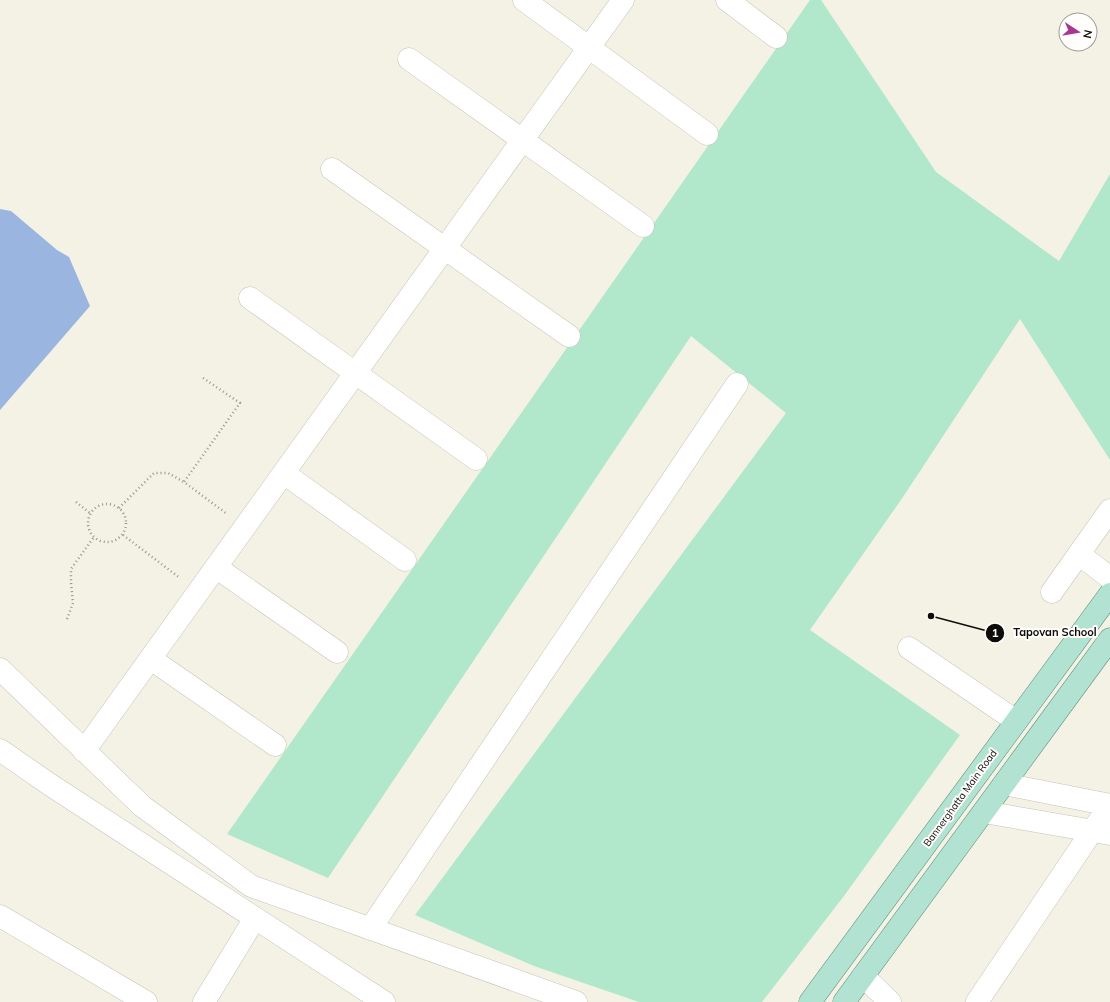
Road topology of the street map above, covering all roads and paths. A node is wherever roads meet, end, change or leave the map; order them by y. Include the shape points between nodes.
1 (524, 0) edge
2 (623, 0) edge
3 (727, 0) edge
4 (776, 37) dead end
5 (589, 47) junction
6 (410, 59) dead end
7 (707, 134) dead end
8 (522, 140) junction
9 (332, 169) dead end
10 (643, 226) dead end
11 (444, 248) junction
12 (250, 298) dead end
13 (569, 336) dead end
14 (355, 373) junction
15 (203, 378) dead end
16 (737, 384) dead end
17 (476, 459) dead end
18 (284, 474) junction
19 (184, 482) junction
20 (76, 502) dead end
21 (119, 508) junction
22 (1110, 510) edge
23 (91, 514) junction
24 (246, 528) junction
25 (123, 535) junction
26 (94, 537) junction
27 (1079, 554) junction
28 (405, 560) dead end
29 (217, 568) junction
30 (180, 578) dead end
31 (1110, 578) edge
32 (1052, 592) dead end
33 (1110, 594) edge
34 (67, 619) dead end
35 (1110, 640) edge
36 (909, 648) dead end
37 (337, 652) dead end
38 (151, 659) junction
39 (0, 669) edge
40 (1016, 722) junction
41 (275, 745) dead end
42 (0, 750) edge
43 (84, 751) junction
44 (1004, 784) junction
45 (1110, 805) edge
46 (984, 812) junction
47 (1101, 833) edge
48 (0, 916) edge
49 (256, 918) junction
50 (370, 929) junction
51 (863, 976) junction
52 (146, 1002) edge
53 (204, 1002) edge
54 (384, 1002) edge
55 (576, 1002) edge
56 (810, 1002) edge
57 (844, 1002) edge
58 (890, 1002) edge
59 (977, 1002) edge

1 - 5 street
2 - 5 street
3 - 4 street
5 - 7 street
5 - 8 street
6 - 8 street
8 - 10 street
8 - 11 street
9 - 11 street
11 - 13 street
11 - 14 street
12 - 14 street
14 - 17 street
14 - 18 street
15 - 19 path via 240,403
16 - 50 street
18 - 24 street
18 - 28 street
19 - 21 path via 168,473 154,473
19 - 24 path
20 - 23 path
21 - 23 path via 107,504 95,509
21 - 25 path via 124,513 126,521
22 - 27 street
23 - 26 path via 89,526
24 - 29 street
25 - 26 path via 110,542
25 - 30 path
26 - 34 path via 71,570 73,603
27 - 31 street
27 - 32 street
29 - 37 street
29 - 38 street
33 - 40 main road, Bannerghatta Main Road
35 - 44 main road
36 - 40 street
38 - 41 street
38 - 43 street
39 - 43 street
40 - 56 main road, Bannerghatta Main Road
42 - 49 street
43 - 50 street via 142,806 250,886
44 - 45 street
44 - 46 main road
45 - 47 street
46 - 47 street
46 - 51 main road
47 - 59 street
48 - 52 street
49 - 53 street
49 - 54 street
50 - 55 street
51 - 57 main road
51 - 58 street

